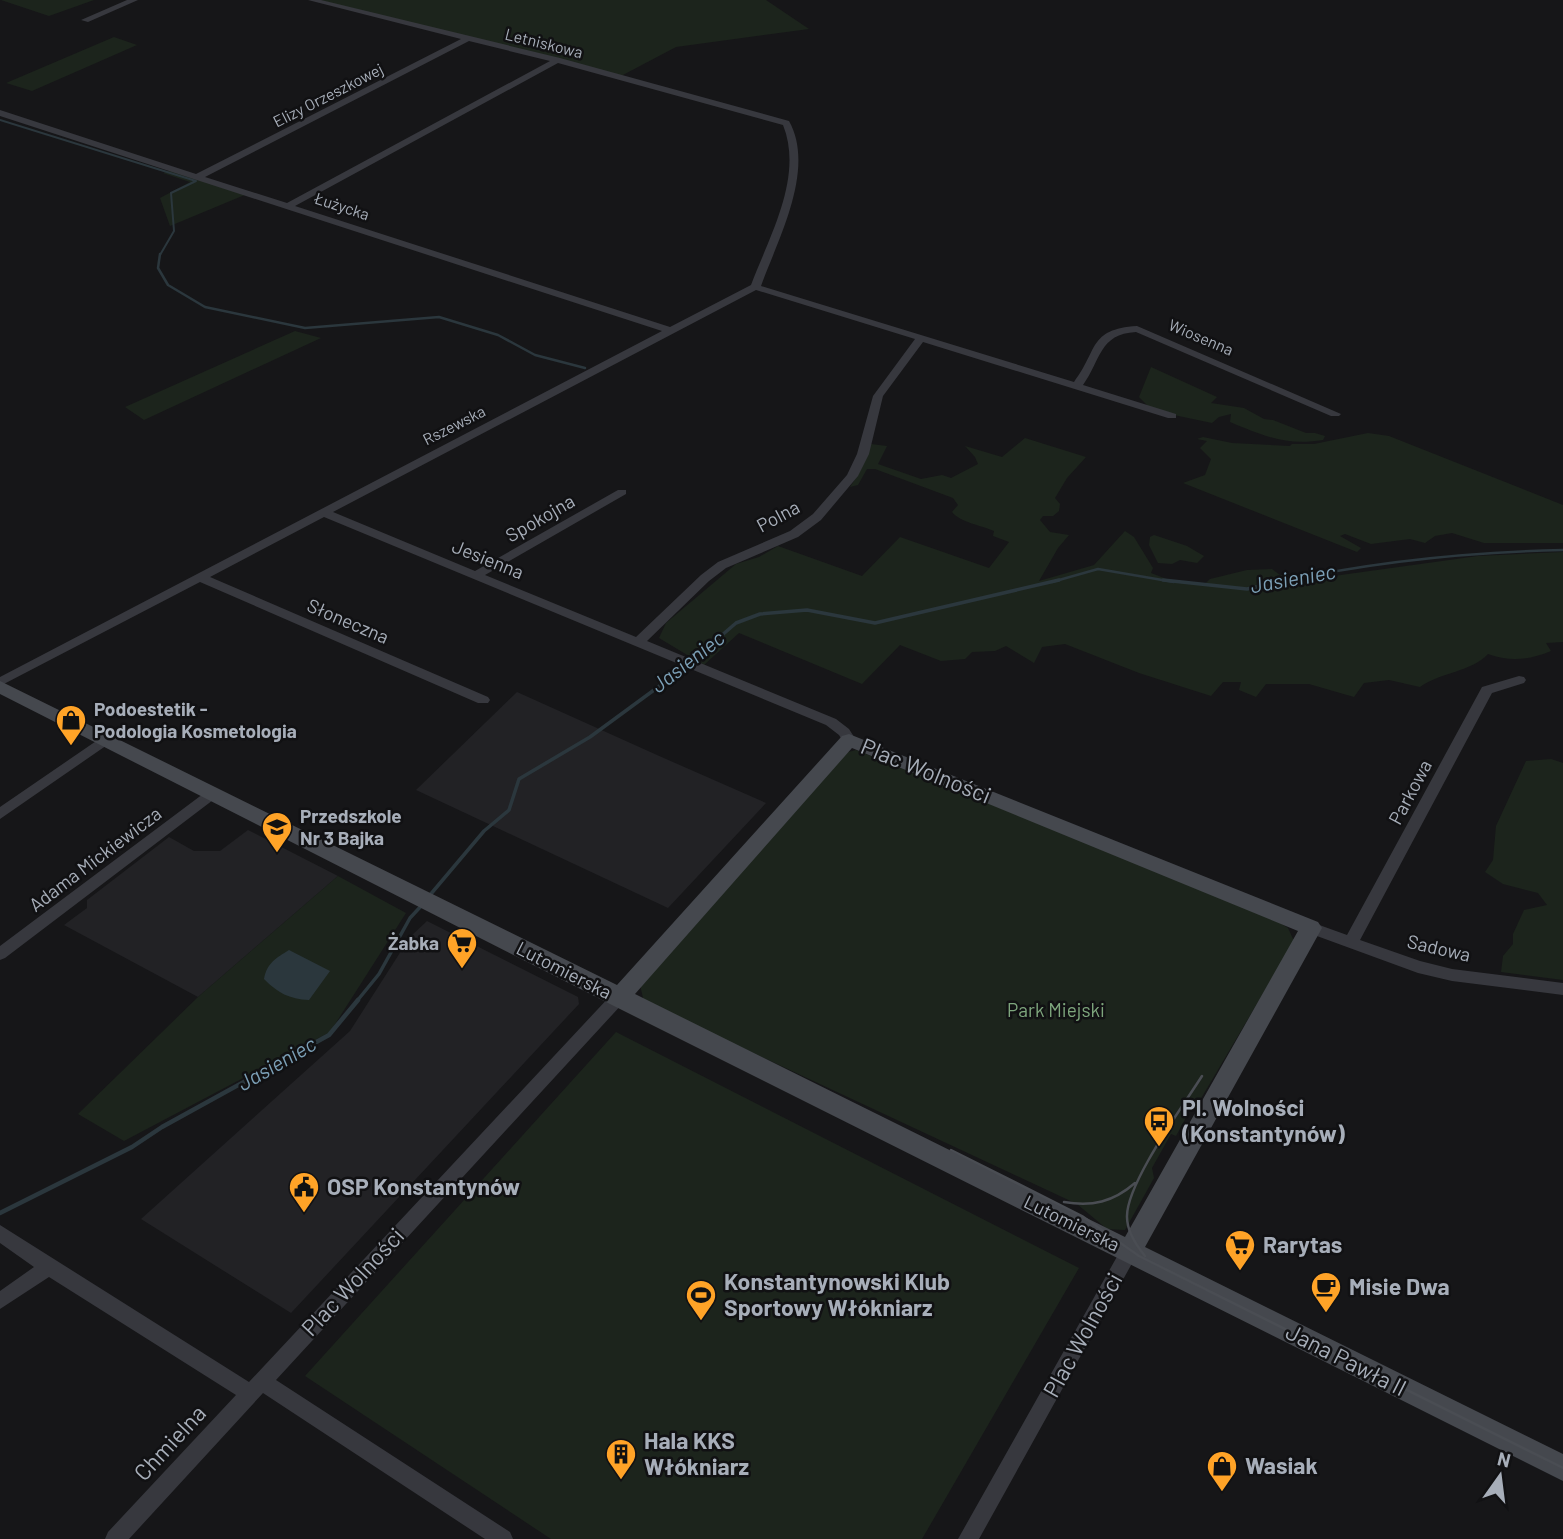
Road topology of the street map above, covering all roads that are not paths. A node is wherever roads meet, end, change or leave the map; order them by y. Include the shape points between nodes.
1 (134, 0) edge
2 (312, 0) edge
3 (85, 20) dead end
4 (469, 38) junction
5 (557, 60) junction
6 (0, 113) edge
7 (199, 176) junction
8 (290, 205) junction
9 (755, 287) junction
10 (672, 331) junction
11 (921, 338) junction
12 (1076, 386) junction
13 (1335, 414) dead end
14 (1172, 416) dead end
15 (622, 492) dead end
16 (322, 512) junction
17 (476, 575) junction
18 (199, 577) junction
19 (639, 642) junction
20 (1520, 680) dead end
21 (0, 686) edge
22 (483, 700) dead end
23 (105, 740) junction
24 (849, 740) junction
25 (212, 794) junction
26 (0, 814) edge
27 (1311, 928) junction
28 (1351, 942) junction
29 (0, 954) edge
30 (1563, 989) edge
31 (618, 998) junction
32 (0, 1233) edge
33 (1129, 1252) junction
34 (49, 1267) junction
35 (0, 1301) edge
36 (256, 1387) junction
37 (1563, 1468) edge
38 (115, 1539) edge
39 (503, 1539) edge
40 (968, 1539) edge

1 - 3 street
2 - 4 street, Letniskowa
4 - 5 street, Letniskowa
4 - 7 street, Elizy Orzeszkowej
5 - 8 street
5 - 9 street, Letniskowa via 783,121 789,127 793,184
6 - 7 street, Łużycka
7 - 8 street, Łużycka
8 - 10 street, Łużycka
9 - 10 street, Rszewska
9 - 11 street
10 - 16 street, Rszewska
11 - 12 street
11 - 19 street, Polna via 878,396 852,476 817,517 794,534 723,565
12 - 13 street, Wiosenna via 1101,341 1120,330 1137,329
12 - 14 street
15 - 17 street, Spokojna
16 - 17 street, Jesienna
16 - 18 street, Rszewska
17 - 19 street, Jesienna
18 - 21 street, Rszewska
18 - 22 street, Słoneczna
19 - 24 street via 831,722
20 - 28 street, Parkowa via 1487,690
21 - 23 main road, Lutomierska
23 - 25 main road, Lutomierska
23 - 26 street
24 - 27 main road, Plac Wolności
24 - 31 main road, Plac Wolności
25 - 29 street, Adama Mickiewicza
25 - 31 main road, Lutomierska
27 - 28 street, Sadowa
27 - 33 main road, Plac Wolności
28 - 30 street, Sadowa via 1443,973
31 - 33 main road, Lutomierska
31 - 36 street, Plac Wolności
32 - 34 street
33 - 37 main road, Jana Pawła II
33 - 40 street, Plac Wolności
34 - 35 street
34 - 36 street
36 - 38 street, Chmielna
36 - 39 street

